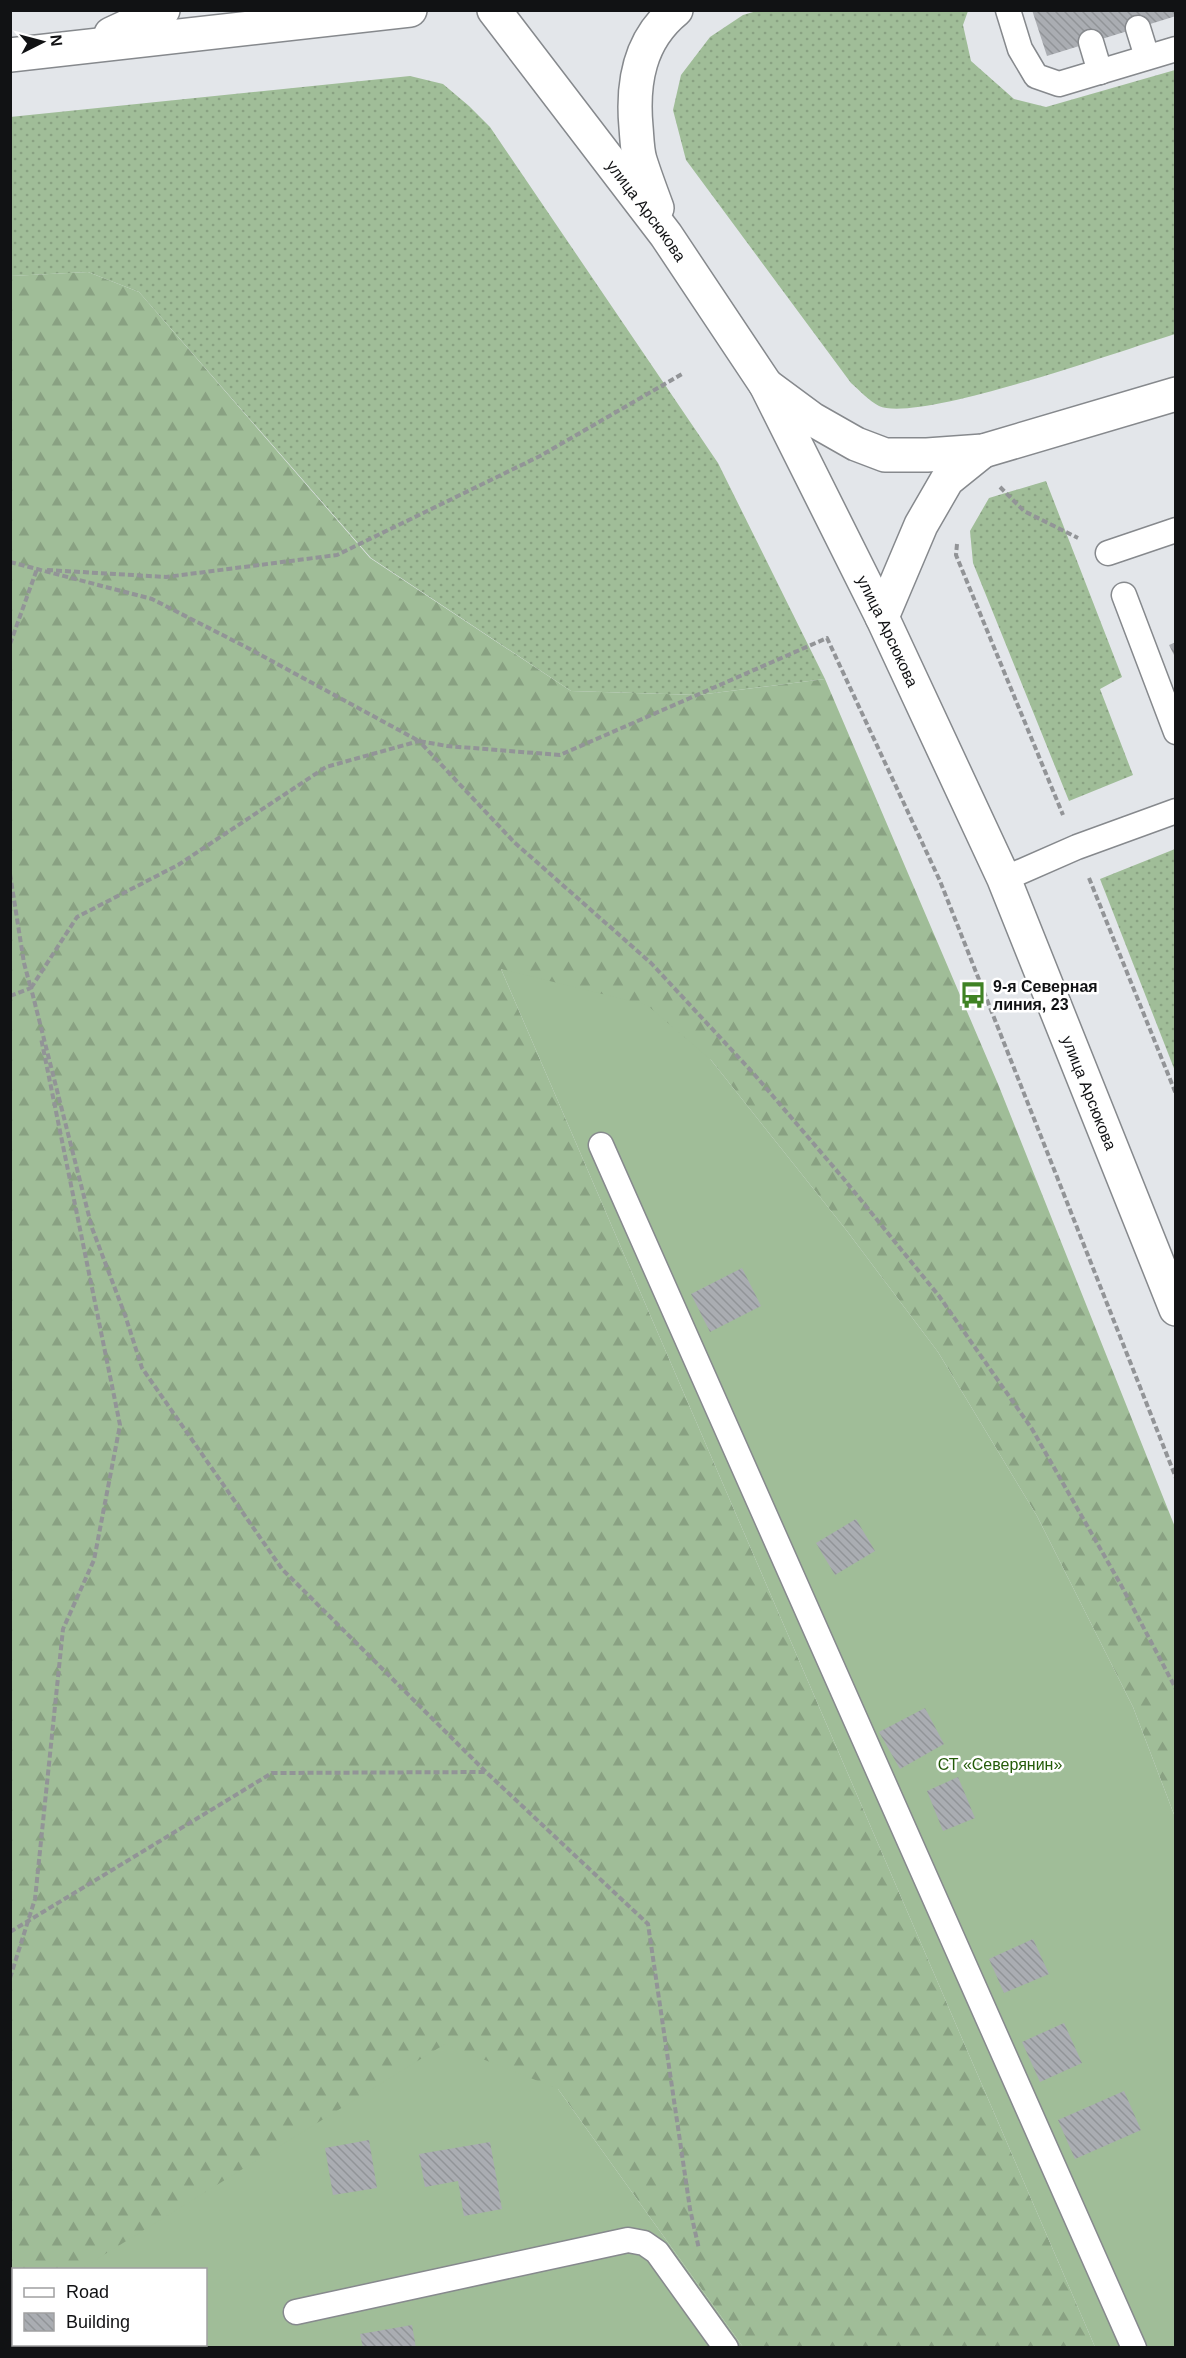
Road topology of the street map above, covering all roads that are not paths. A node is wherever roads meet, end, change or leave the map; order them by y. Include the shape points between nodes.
1 (163, 10) edge
2 (410, 10) edge
3 (494, 10) edge
4 (676, 10) edge
5 (1008, 10) edge
6 (1138, 28) dead end
7 (1091, 42) dead end
8 (76, 49) junction
9 (1176, 49) edge
10 (10, 55) edge
11 (1148, 57) junction
12 (1100, 72) junction
13 (666, 235) junction
14 (766, 385) junction
15 (1176, 393) edge
16 (983, 451) junction
17 (1176, 530) edge
18 (1108, 553) road end
19 (1124, 595) dead end
20 (882, 617) junction
21 (1176, 732) edge
22 (1176, 811) edge
23 (1004, 879) junction
24 (601, 1145) dead end
25 (1176, 1309) edge
26 (297, 2312) dead end
27 (726, 2348) edge
28 (1134, 2348) edge

1 - 8 street
2 - 8 street
3 - 13 street, улица Арсюкова
4 - 13 street via 663,20 646,46 637,72 635,108 639,157
5 - 12 lane via 1020,49 1036,76 1059,84
6 - 11 lane
7 - 12 lane
8 - 10 street
9 - 11 lane
11 - 12 lane
13 - 14 street, улица Арсюкова
14 - 16 street via 812,419 856,444 885,454
14 - 20 street, улица Арсюкова
15 - 16 street
16 - 20 street via 947,480 921,525
17 - 18 lane
19 - 21 lane
20 - 23 street, улица Арсюкова
22 - 23 lane
23 - 25 street, улица Арсюкова
24 - 28 lane
26 - 27 lane via 628,2240 644,2242 657,2252

